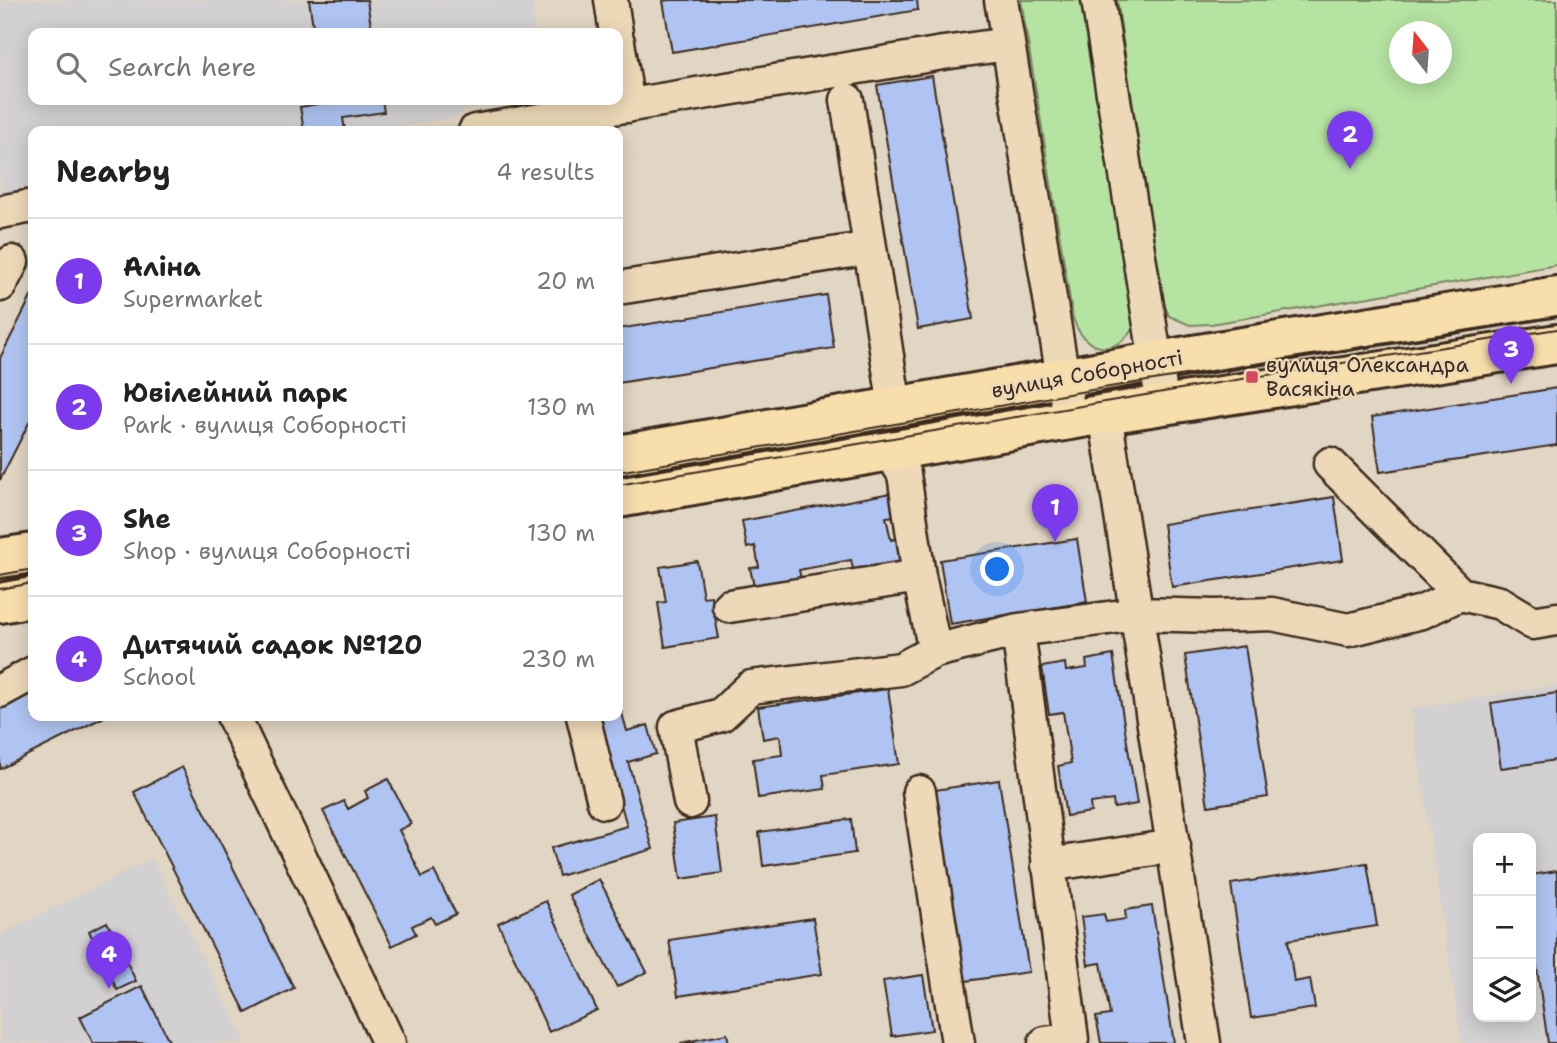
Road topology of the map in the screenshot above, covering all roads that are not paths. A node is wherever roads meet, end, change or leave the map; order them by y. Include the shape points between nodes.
1 (611, 0) edge
2 (1001, 0) edge
3 (1098, 0) edge
4 (615, 28) edge
5 (1008, 44) junction
6 (623, 74) edge
7 (848, 100) dead end
8 (628, 106) junction
9 (506, 126) edge
10 (28, 207) edge
11 (0, 212) edge
12 (870, 248) junction
13 (623, 287) edge
14 (1557, 296) edge
15 (1557, 344) edge
16 (1157, 362) junction
17 (1063, 378) junction
18 (1163, 406) junction
19 (895, 407) junction
20 (1087, 417) junction
21 (890, 452) junction
22 (623, 454) edge
23 (1330, 464) dead end
24 (623, 497) edge
25 (28, 554) edge
26 (0, 558) edge
27 (919, 576) junction
28 (1460, 594) junction
29 (28, 598) edge
30 (0, 603) edge
31 (729, 606) dead end
32 (1138, 614) junction
33 (1557, 620) edge
34 (1018, 630) junction
35 (935, 651) junction
36 (28, 676) edge
37 (0, 691) edge
38 (235, 721) edge
39 (584, 721) edge
40 (919, 792) dead end
41 (604, 802) dead end
42 (690, 802) dead end
43 (1174, 846) junction
44 (1048, 865) junction
45 (389, 1043) edge
46 (958, 1043) edge
47 (1045, 1043) edge
48 (1204, 1043) edge

1 - 4 street
2 - 5 street
3 - 16 street
5 - 8 street
5 - 17 street
6 - 8 street
7 - 12 street
8 - 9 street
10 - 11 street
12 - 13 street
12 - 19 street
14 - 16 main road, вулиця Соборності
15 - 18 main road, вулиця Соборності
16 - 17 main road, вулиця Соборності
16 - 18 street
17 - 19 main road, вулиця Соборності
17 - 20 street
18 - 20 main road, вулиця Соборності
19 - 22 main road, вулиця Соборності
20 - 21 main road, вулиця Соборності
20 - 32 street
21 - 24 main road, вулиця Соборності
21 - 27 street via 904,474
23 - 28 street
25 - 26 main road
27 - 31 street
27 - 35 street
28 - 32 street via 1422,612 1348,630 1272,614
28 - 33 street via 1500,603 1533,622
29 - 30 main road
32 - 34 street
32 - 43 street
34 - 35 street
34 - 44 street
35 - 42 street via 901,669 751,687 721,715 676,727
36 - 37 street
38 - 45 street
39 - 41 street
40 - 46 street
43 - 44 street
43 - 48 street
44 - 47 street via 1072,1039

